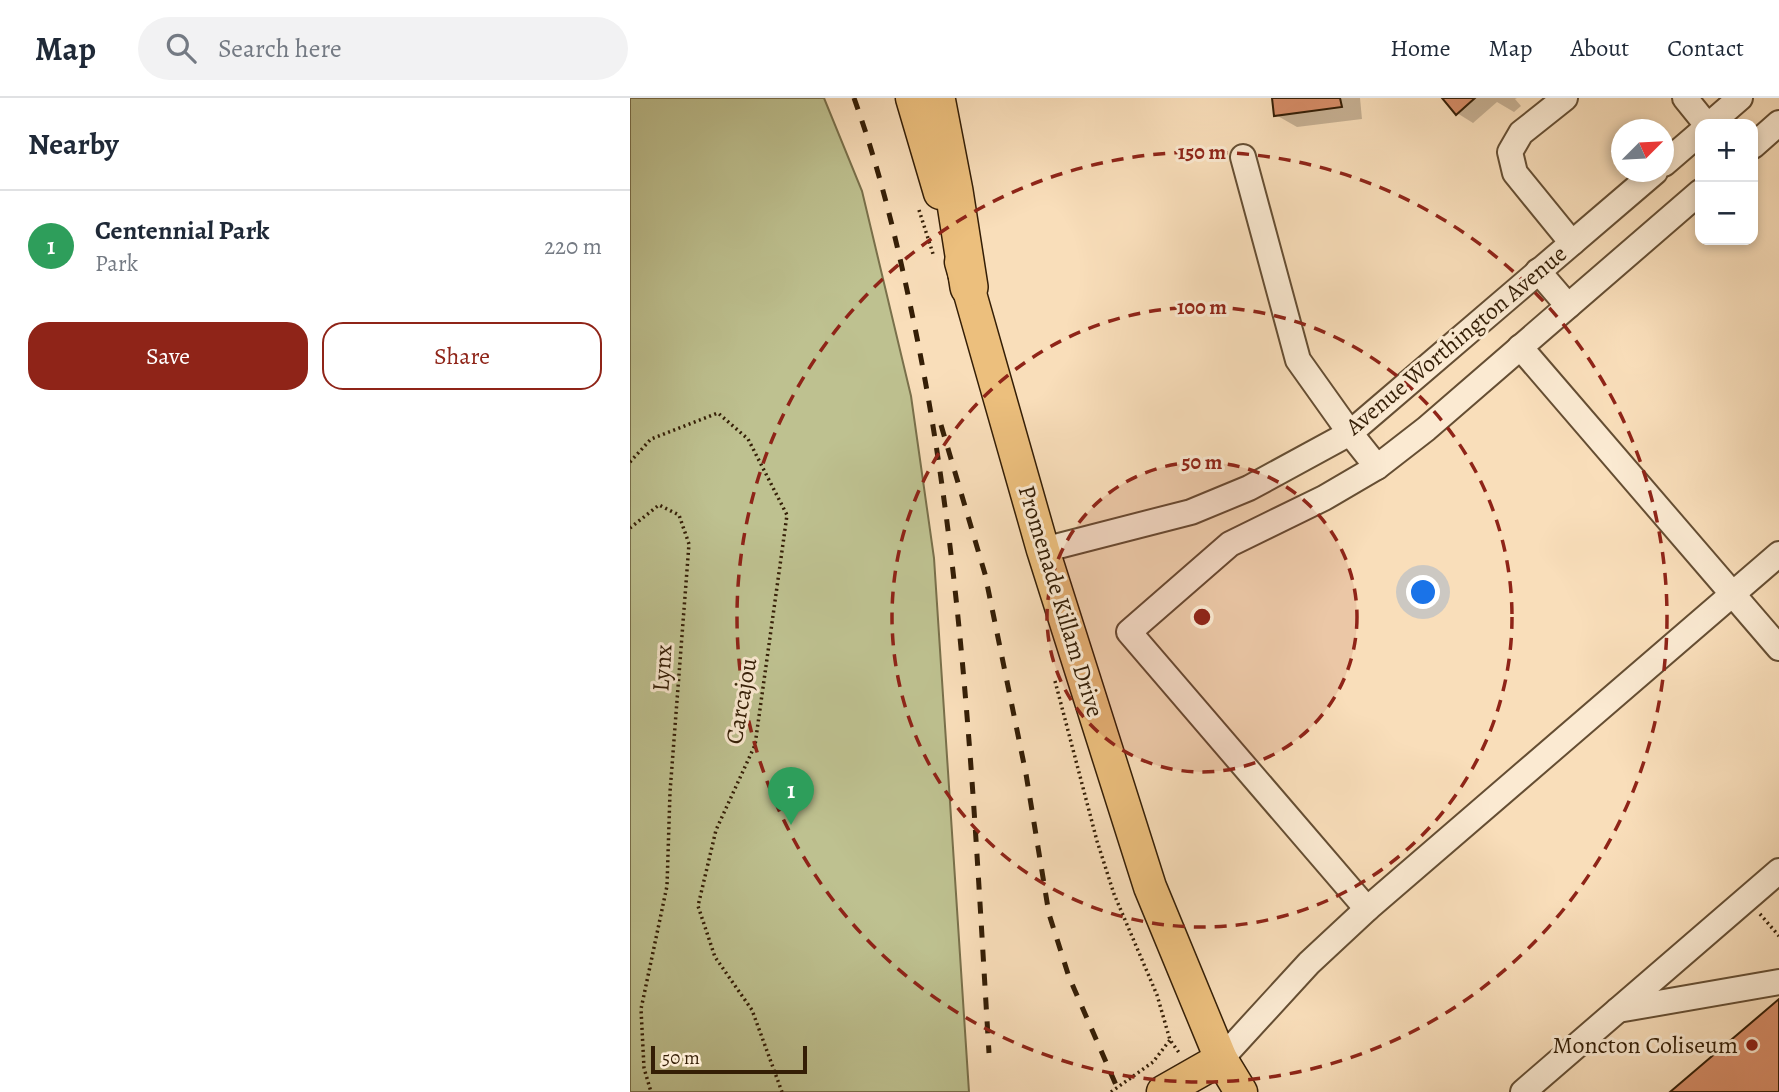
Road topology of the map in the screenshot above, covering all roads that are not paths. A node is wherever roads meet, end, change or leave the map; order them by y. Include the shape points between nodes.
1 (912, 98) edge
2 (936, 98) edge
3 (1565, 98) edge
4 (1685, 98) edge
5 (1724, 116) edge
6 (1779, 124) edge
7 (1695, 137) edge
8 (1758, 141) edge
9 (1674, 155) edge
10 (1243, 157) dead end
11 (1643, 182) edge
12 (1695, 196) edge
13 (1572, 243) junction
14 (1538, 271) junction
15 (969, 287) junction
16 (1567, 306) junction
17 (1520, 347) junction
18 (1350, 433) junction
19 (1377, 467) junction
20 (1043, 550) junction
21 (1779, 554) edge
22 (1733, 594) junction
23 (1779, 648) edge
24 (1779, 871) edge
25 (1367, 909) junction
26 (1779, 982) edge
27 (1618, 1011) junction
28 (1221, 1059) junction
29 (1163, 1092) edge
30 (1241, 1092) edge
31 (1523, 1092) edge

1 - 15 main road, Promenade Killam Drive
2 - 15 highway
3 - 13 street via 1521,133 1510,152 1516,173
4 - 5 street
6 - 8 street
7 - 9 street
10 - 18 street via 1298,360
11 - 13 street, Avenue Worthington Avenue
12 - 16 street
13 - 14 street, Avenue Worthington Avenue
14 - 16 street
14 - 18 street, Avenue Worthington Avenue
15 - 20 main road, Promenade Killam Drive
16 - 17 street
17 - 19 street
17 - 22 street
18 - 19 street
18 - 20 street, Avenue Worthington Avenue via 1248,488 1191,512
19 - 25 street via 1230,544 1129,632
20 - 28 main road, Promenade Killam Drive via 1150,887
21 - 22 street
22 - 23 street
22 - 25 street
24 - 27 street
25 - 28 street
26 - 27 street
27 - 31 street
28 - 29 main road
28 - 30 main road, Promenade Killam Drive

